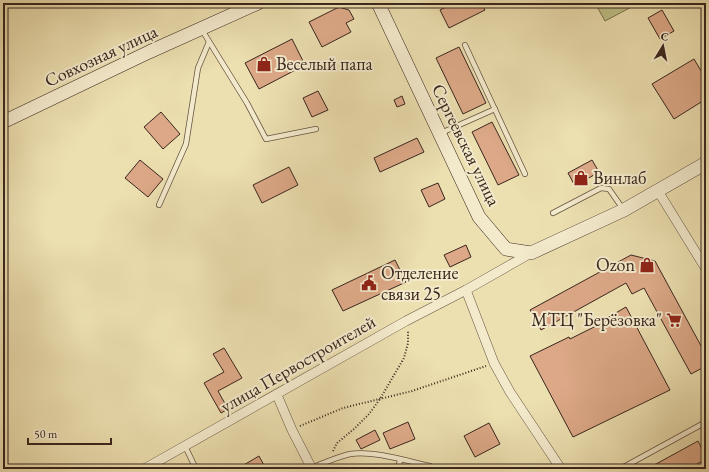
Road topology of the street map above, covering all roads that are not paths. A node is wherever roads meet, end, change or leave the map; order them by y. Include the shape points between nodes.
1 (258, 3) edge
2 (378, 3) edge
3 (201, 29) junction
4 (209, 42) junction
5 (465, 45) dead end
6 (495, 109) junction
7 (3, 122) edge
8 (316, 129) dead end
9 (440, 134) junction
10 (706, 163) edge
11 (525, 174) dead end
12 (658, 191) junction
13 (159, 205) dead end
14 (624, 210) junction
15 (553, 213) dead end
16 (531, 252) junction
17 (706, 269) edge
18 (466, 290) junction
19 (277, 395) junction
20 (706, 422) edge
21 (185, 446) junction
22 (400, 460) junction
23 (430, 466) dead end
24 (312, 468) edge
25 (144, 469) edge
26 (196, 469) edge
27 (398, 469) edge
28 (561, 469) edge
29 (620, 469) edge

1 - 3 main road, Совхозная улица
2 - 9 main road, Сергеевская улица
3 - 4 lane
3 - 7 main road, Совхозная улица
4 - 8 lane via 266,139
4 - 13 lane via 198,68 186,144
5 - 6 lane
6 - 9 lane
6 - 11 lane
9 - 16 main road, Сергеевская улица via 479,217 506,249
10 - 12 main road
12 - 14 main road
12 - 17 street
14 - 15 lane via 609,189 601,188
14 - 16 main road
16 - 18 street, улица Первостроителей
18 - 19 street, улица Первостроителей via 406,320
18 - 28 street via 494,364
19 - 21 street, улица Первостроителей
19 - 24 street
20 - 29 lane
21 - 25 street, улица Первостроителей
21 - 26 lane
22 - 23 lane
22 - 24 lane via 378,455 349,454
22 - 27 lane

